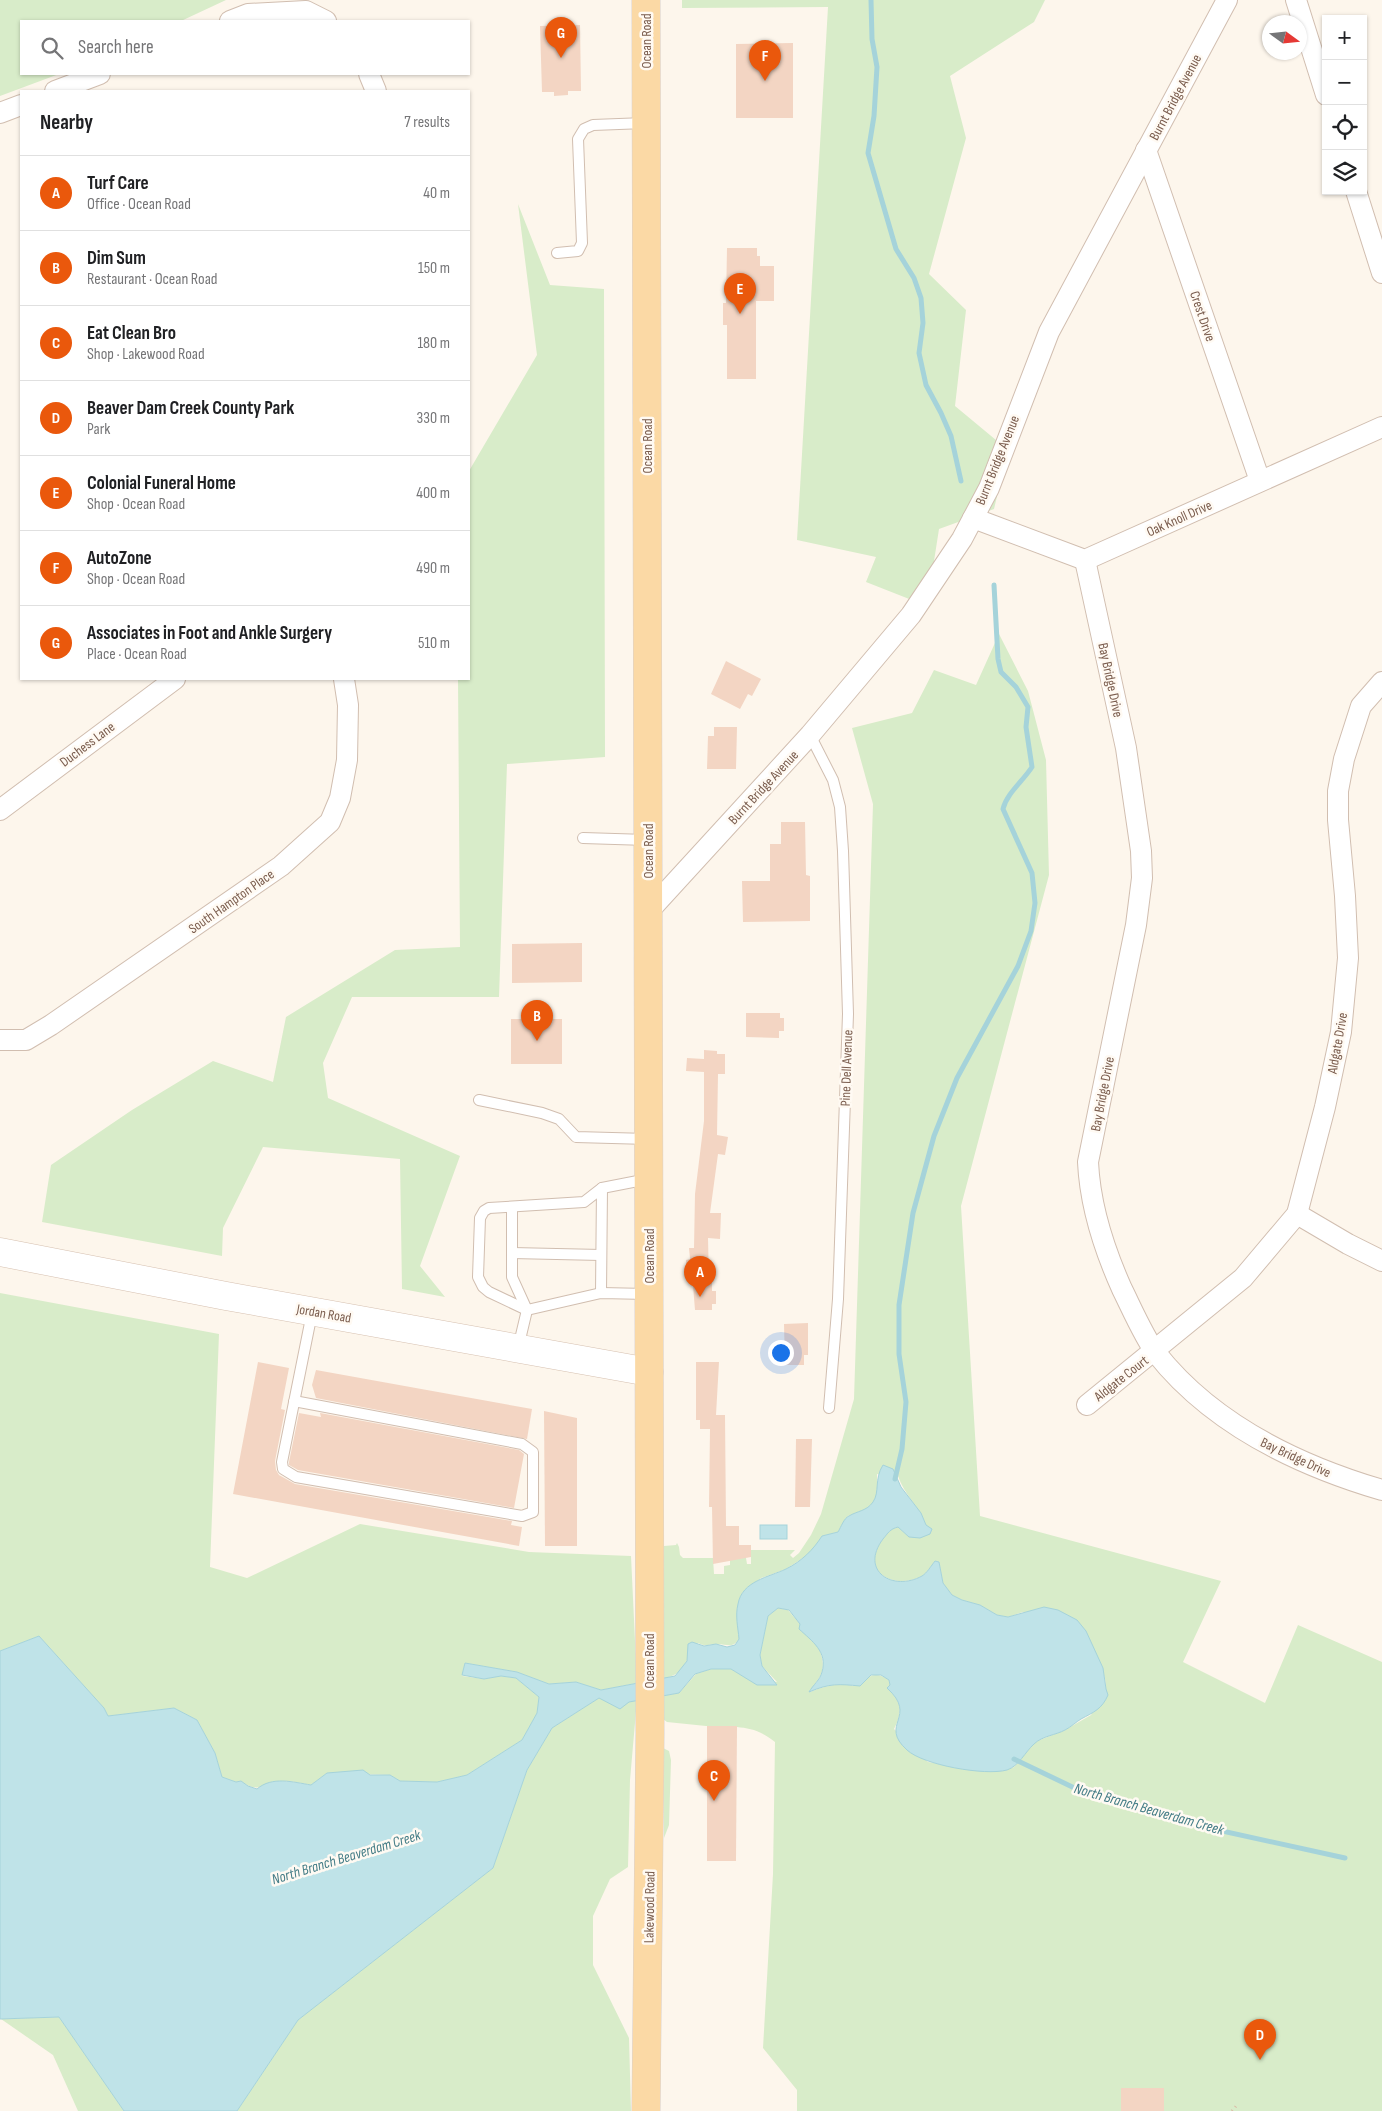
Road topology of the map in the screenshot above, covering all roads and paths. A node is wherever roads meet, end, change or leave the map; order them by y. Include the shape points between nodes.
1 (646, 0) edge
2 (1227, 0) edge
3 (1296, 0) edge
4 (233, 20) edge
5 (324, 20) edge
6 (97, 75) edge
7 (369, 75) edge
8 (1322, 82) edge
9 (58, 90) edge
10 (376, 90) edge
11 (20, 105) edge
12 (0, 113) edge
13 (646, 123) junction
14 (1146, 150) junction
15 (1357, 195) edge
16 (557, 253) dead end
17 (1382, 273) edge
18 (1382, 427) edge
19 (1260, 481) junction
20 (973, 518) junction
21 (1085, 560) junction
22 (174, 680) edge
23 (344, 680) edge
24 (1382, 682) edge
25 (810, 735) junction
26 (0, 810) edge
27 (583, 838) dead end
28 (648, 840) junction
29 (648, 912) junction
30 (0, 1040) edge
31 (479, 1100) dead end
32 (649, 1139) junction
33 (649, 1179) junction
34 (602, 1188) junction
35 (512, 1207) junction
36 (1297, 1214) junction
37 (0, 1252) edge
38 (512, 1253) junction
39 (601, 1255) junction
40 (1382, 1261) edge
41 (601, 1293) junction
42 (649, 1295) junction
43 (527, 1310) junction
44 (312, 1311) junction
45 (518, 1349) junction
46 (1155, 1351) junction
47 (649, 1372) junction
48 (294, 1401) junction
49 (1087, 1405) dead end
50 (829, 1408) dead end
51 (1382, 1490) edge
52 (649, 1690) joint
53 (1237, 2105) dead end
54 (646, 2111) edge
55 (1232, 2111) edge

1 - 13 main road, Ocean Road
2 - 14 street, Burnt Bridge Avenue
3 - 8 street
4 - 5 street via 248,14 306,11
6 - 9 street
7 - 10 street
11 - 12 street
13 - 16 lane via 593,124 584,129 578,139 582,243 578,251
13 - 28 main road, Ocean Road
14 - 19 street, Crest Drive
14 - 20 street, Burnt Bridge Avenue via 1048,332 989,488
15 - 17 street
18 - 19 street, Oak Knoll Drive
19 - 21 street, Oak Knoll Drive
20 - 21 street
20 - 25 street, Burnt Bridge Avenue via 911,615
21 - 46 street, Bay Bridge Drive via 1126,748 1142,878 1136,924 1088,1162 1090,1190 1112,1266
22 - 26 street, Duchess Lane
23 - 30 street, South Hampton Place via 348,705 347,760 340,798 330,822 281,866 51,1025 26,1040
24 - 36 street, Aldgate Drive via 1361,706 1344,759 1338,791 1348,967 1341,1032
25 - 29 street, Burnt Bridge Avenue
25 - 50 lane, Pine Dell Avenue via 833,780 840,807 844,851 848,1024 838,1299
27 - 28 lane
28 - 29 main road, Ocean Road
29 - 32 main road, Ocean Road
31 - 32 lane via 559,1119 576,1136
32 - 33 main road, Ocean Road
33 - 34 lane
33 - 42 main road, Ocean Road
34 - 35 lane via 584,1202
34 - 39 lane
35 - 38 lane
35 - 43 lane via 489,1208 480,1218 478,1277 490,1292
36 - 40 street
36 - 46 street, Aldgate Drive via 1243,1278
37 - 44 street, Jordan Road
38 - 39 lane
38 - 43 lane via 512,1277
39 - 41 lane
41 - 42 lane
41 - 43 lane
42 - 47 main road, Ocean Road
43 - 45 lane
44 - 45 street, Jordan Road
44 - 48 lane
45 - 47 street, Jordan Road
46 - 49 street, Aldgate Court
46 - 51 street, Bay Bridge Drive via 1195,1394 1259,1440 1341,1478
47 - 52 main road, Ocean Road
48 - 48 lane via 282,1462 283,1469 289,1473 522,1516 533,1512 533,1452 522,1444
52 - 54 main road, Lakewood Road
53 - 55 path

